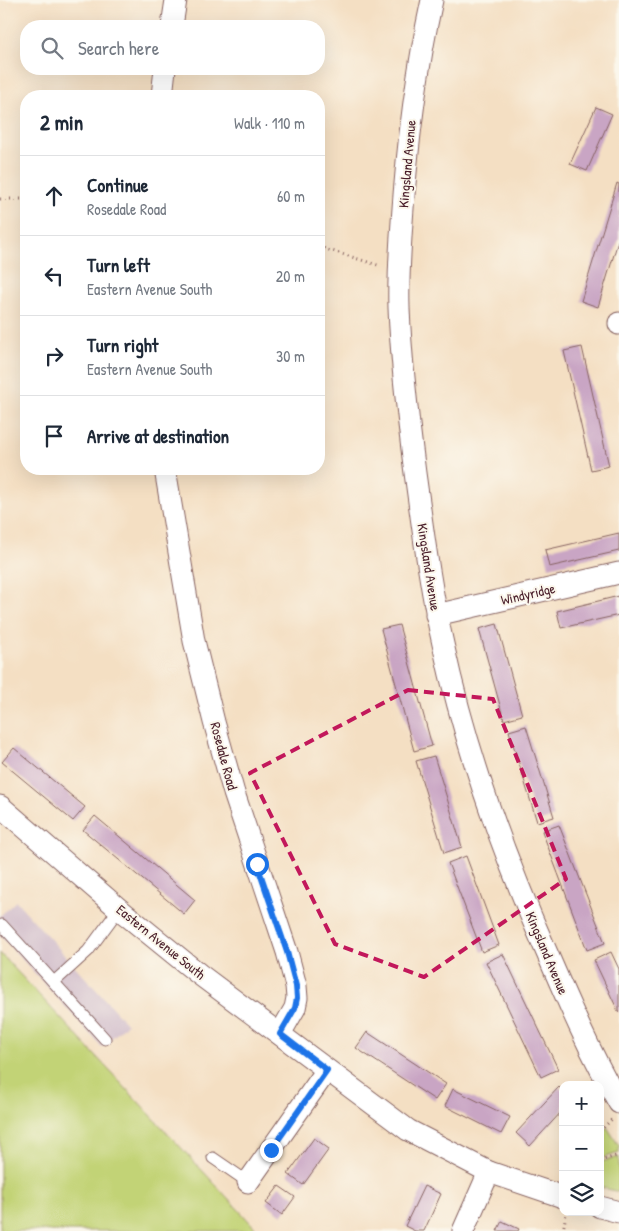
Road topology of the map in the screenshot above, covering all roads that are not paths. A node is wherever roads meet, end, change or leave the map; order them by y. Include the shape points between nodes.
1 (176, 0) edge
2 (432, 0) edge
3 (173, 20) edge
4 (164, 75) edge
5 (163, 90) edge
6 (166, 475) edge
7 (619, 573) edge
8 (436, 615) junction
9 (0, 806) edge
10 (120, 908) junction
11 (2, 925) dead end
12 (54, 982) junction
13 (280, 1034) junction
14 (105, 1039) dead end
15 (327, 1070) junction
16 (619, 1103) edge
17 (213, 1158) dead end
18 (489, 1172) junction
19 (248, 1182) joint
20 (559, 1196) edge
21 (604, 1209) edge
22 (619, 1212) edge
23 (463, 1231) edge

1 - 3 street
2 - 8 street, Kingsland Avenue via 408,142 399,309 410,432
4 - 5 street
6 - 13 street, Rosedale Road via 194,641 214,722 296,986 295,1008
7 - 8 street, Windyridge
8 - 16 street, Kingsland Avenue via 470,748 510,865 565,996 599,1069
9 - 10 street, Eastern Avenue South
10 - 12 lane via 88,951
10 - 13 street, Eastern Avenue South via 199,974
11 - 12 lane
12 - 14 lane
13 - 15 street, Eastern Avenue South
15 - 18 street, Eastern Avenue South via 408,1130
15 - 19 street
17 - 19 lane
18 - 20 street, Eastern Avenue South
18 - 23 street
21 - 22 street

